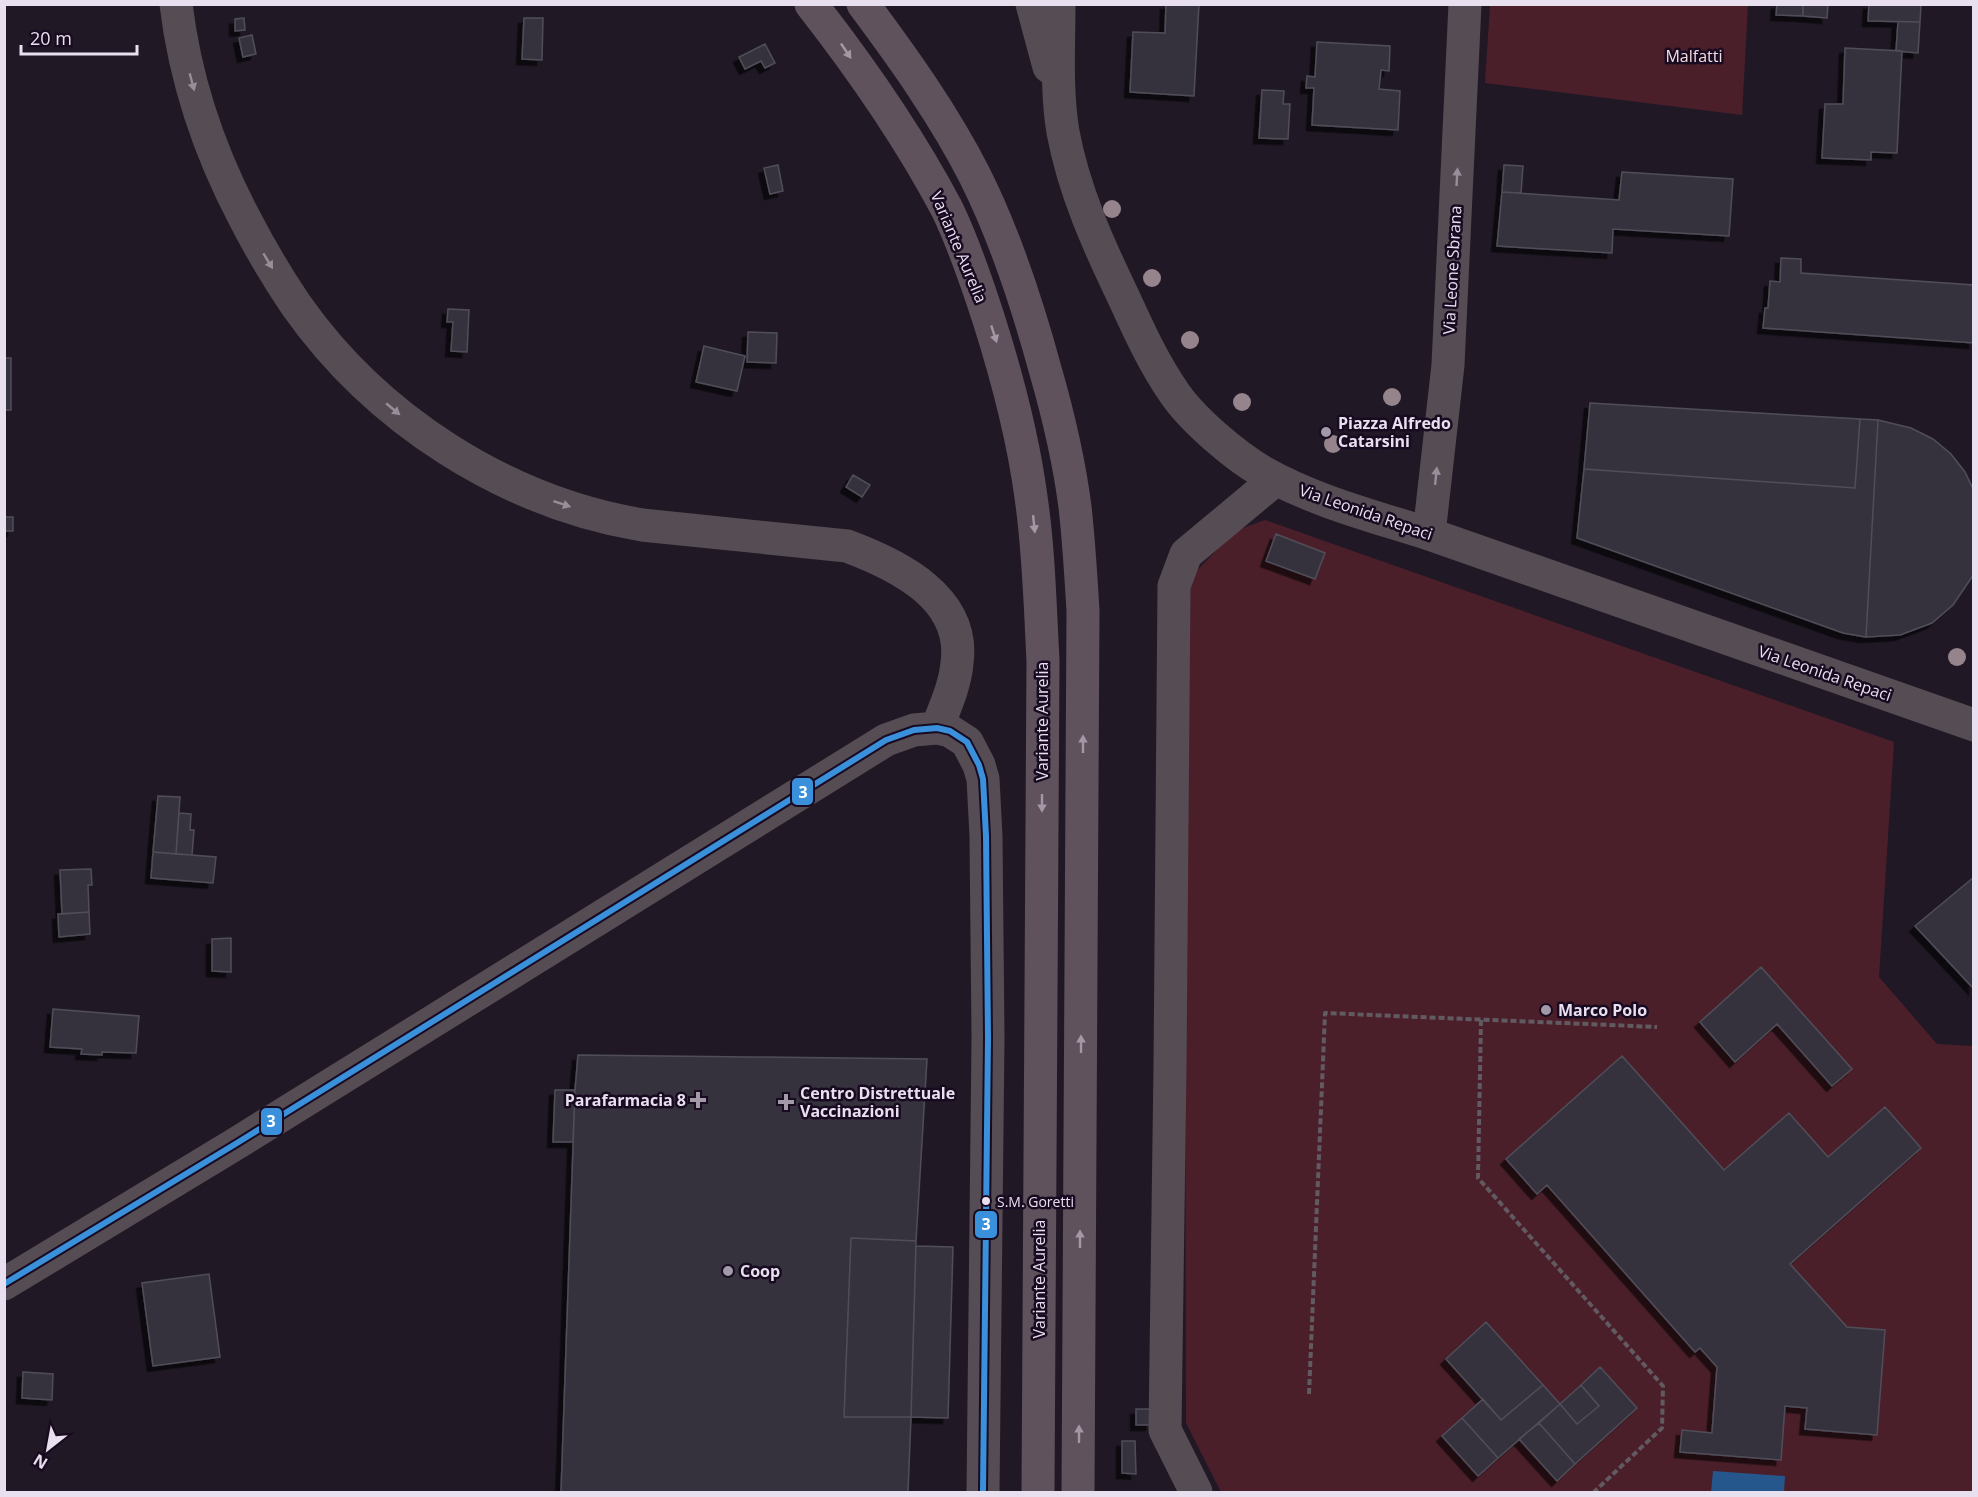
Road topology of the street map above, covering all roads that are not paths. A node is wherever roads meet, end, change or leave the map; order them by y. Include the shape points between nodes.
1 (176, 4) edge
2 (811, 4) edge
3 (863, 4) edge
4 (1032, 4) edge
5 (1059, 4) edge
6 (1465, 4) edge
7 (1058, 97) junction
8 (1276, 478) junction
9 (1429, 534) junction
10 (1974, 725) edge
11 (937, 728) junction
12 (4, 1284) edge
13 (983, 1492) edge
14 (1038, 1492) edge
15 (1078, 1492) edge
16 (1196, 1492) edge

1 -> 11 street via 186,62 206,133 233,197 297,306 372,390 465,461 564,504 642,525 847,546 898,569 935,598 956,633 957,664
2 -> 14 highway, Variante Aurelia via 919,160 948,211 980,289 999,353 1018,423 1031,496 1043,660
15 -> 3 highway via 1083,611 1074,506 1059,417 1032,318 1004,240 953,136
4 - 7 street
5 - 7 street, Via Leonida Repaci
9 -> 6 street, Via Leone Sbrana via 1448,365
7 - 8 street, Via Leonida Repaci via 1073,174 1093,232 1152,357 1176,396 1197,419 1262,472
8 - 9 street, Via Leonida Repaci via 1342,506
8 - 16 street via 1186,554 1174,586 1165,1430
9 - 10 street, Via Leonida Repaci
11 - 12 street via 914,730 886,740
11 - 13 street via 967,742 983,779 988,1050

